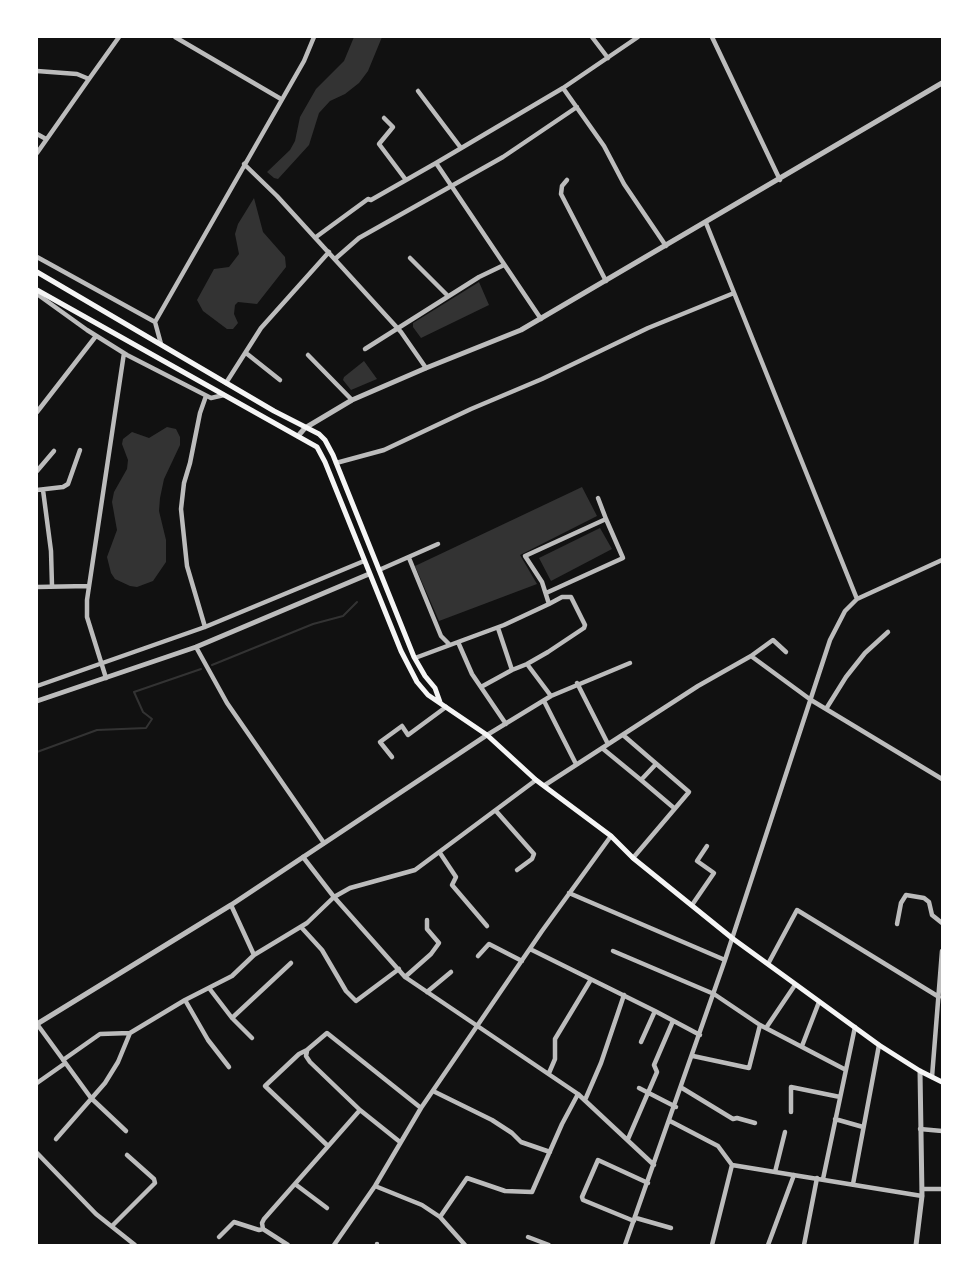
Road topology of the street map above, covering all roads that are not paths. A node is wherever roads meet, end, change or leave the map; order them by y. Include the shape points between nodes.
1 (119, 37) edge
2 (175, 37) edge
3 (314, 37) edge
4 (592, 37) edge
5 (638, 37) edge
6 (712, 37) edge
7 (608, 58) junction
8 (37, 71) edge
9 (89, 79) junction
10 (942, 83) edge
11 (563, 88) junction
12 (418, 91) dead end
13 (281, 99) junction
14 (577, 107) junction
15 (384, 118) dead end
16 (37, 134) edge
17 (46, 139) junction
18 (461, 148) junction
19 (37, 153) edge
20 (436, 163) junction
21 (244, 164) junction
22 (406, 180) junction
23 (567, 180) dead end
24 (780, 180) junction
25 (452, 186) junction
26 (706, 223) junction
27 (316, 237) junction
28 (666, 246) junction
29 (329, 251) junction
30 (37, 257) edge
31 (335, 258) junction
32 (410, 258) dead end
33 (504, 265) junction
34 (37, 272) edge
35 (606, 281) junction
36 (37, 292) edge
37 (734, 293) junction
38 (448, 296) junction
39 (541, 319) junction
40 (155, 322) junction
41 (399, 330) junction
42 (96, 336) junction
43 (161, 344) junction
44 (365, 349) dead end
45 (124, 353) junction
46 (246, 353) junction
47 (308, 355) dead end
48 (163, 362) junction
49 (426, 368) junction
50 (158, 371) junction
51 (280, 380) dead end
52 (226, 383) junction
53 (224, 395) junction
54 (206, 396) junction
55 (352, 400) junction
56 (37, 412) edge
57 (304, 428) junction
58 (298, 436) junction
59 (80, 450) dead end
60 (54, 451) dead end
61 (336, 463) junction
62 (37, 471) edge
63 (40, 490) edge
64 (598, 498) dead end
65 (606, 519) junction
66 (438, 544) dead end
67 (409, 558) junction
68 (942, 560) edge
69 (364, 561) junction
70 (379, 570) junction
71 (369, 574) junction
72 (52, 586) junction
73 (88, 586) junction
74 (37, 587) edge
75 (546, 593) junction
76 (857, 599) junction
77 (549, 604) junction
78 (205, 627) junction
79 (498, 628) junction
80 (888, 632) dead end
81 (458, 642) junction
82 (450, 645) junction
83 (196, 648) junction
84 (786, 652) dead end
85 (751, 656) junction
86 (415, 659) junction
87 (630, 663) dead end
88 (102, 664) junction
89 (527, 664) junction
90 (512, 670) junction
91 (106, 678) junction
92 (577, 683) junction
93 (37, 686) edge
94 (481, 687) junction
95 (551, 696) junction
96 (811, 699) junction
97 (37, 701) edge
98 (544, 701) junction
99 (440, 702) junction
100 (446, 707) junction
101 (826, 709) junction
102 (506, 724) junction
103 (488, 735) junction
104 (623, 735) junction
105 (608, 744) junction
106 (602, 748) junction
107 (393, 757) dead end
108 (576, 764) junction
109 (656, 764) junction
110 (942, 779) edge
111 (536, 780) junction
112 (641, 780) junction
113 (545, 785) junction
114 (674, 808) junction
115 (496, 811) junction
116 (611, 836) junction
117 (324, 843) junction
118 (708, 846) dead end
119 (440, 853) junction
120 (303, 856) junction
121 (633, 858) junction
122 (517, 870) dead end
123 (569, 893) junction
124 (334, 897) junction
125 (231, 905) junction
126 (692, 905) junction
127 (427, 920) dead end
128 (942, 923) edge
129 (897, 924) dead end
130 (486, 926) dead end
131 (301, 927) junction
132 (732, 938) junction
133 (530, 949) junction
134 (613, 951) dead end
135 (942, 951) edge
136 (254, 955) junction
137 (478, 956) dead end
138 (725, 960) junction
139 (522, 961) junction
140 (291, 962) dead end
141 (768, 964) junction
142 (400, 969) junction
143 (451, 972) dead end
144 (405, 977) junction
145 (590, 981) junction
146 (795, 985) junction
147 (209, 988) junction
148 (427, 992) junction
149 (713, 994) junction
150 (624, 995) junction
151 (939, 997) junction
152 (185, 1000) junction
153 (820, 1002) junction
154 (655, 1011) junction
155 (232, 1018) junction
156 (673, 1021) junction
157 (37, 1024) edge
158 (760, 1025) junction
159 (479, 1026) junction
160 (855, 1027) junction
161 (766, 1028) junction
162 (131, 1034) junction
163 (700, 1035) junction
164 (252, 1038) dead end
165 (641, 1042) dead end
166 (879, 1045) junction
167 (802, 1046) junction
168 (307, 1051) junction
169 (693, 1056) junction
170 (63, 1062) junction
171 (229, 1067) dead end
172 (846, 1070) junction
173 (920, 1071) junction
174 (548, 1073) junction
175 (932, 1077) junction
176 (942, 1082) edge
177 (37, 1083) edge
178 (639, 1088) dead end
179 (682, 1088) junction
180 (433, 1091) junction
181 (648, 1093) junction
182 (578, 1094) junction
183 (840, 1097) junction
184 (91, 1098) junction
185 (585, 1100) junction
186 (676, 1107) junction
187 (421, 1108) junction
188 (360, 1110) junction
189 (792, 1112) dead end
190 (835, 1119) junction
191 (670, 1121) junction
192 (755, 1123) dead end
193 (863, 1127) junction
194 (920, 1129) junction
195 (126, 1131) dead end
196 (942, 1131) edge
197 (785, 1132) dead end
198 (56, 1139) dead end
199 (628, 1139) junction
200 (400, 1142) junction
201 (328, 1146) junction
202 (550, 1152) junction
203 (37, 1153) edge
204 (127, 1155) dead end
205 (655, 1165) junction
206 (732, 1165) junction
207 (775, 1172) junction
208 (794, 1175) junction
209 (820, 1179) junction
210 (648, 1183) junction
211 (295, 1184) junction
212 (853, 1184) junction
213 (375, 1186) junction
214 (942, 1189) edge
215 (921, 1192) junction
216 (327, 1208) dead end
217 (440, 1217) junction
218 (635, 1219) junction
219 (112, 1226) junction
220 (671, 1228) dead end
221 (263, 1229) junction
222 (219, 1237) dead end
223 (528, 1237) dead end
224 (135, 1245) edge
225 (288, 1245) edge
226 (334, 1245) edge
227 (465, 1245) edge
228 (549, 1245) edge
229 (625, 1245) edge
230 (712, 1245) edge
231 (768, 1245) edge
232 (804, 1245) edge
233 (916, 1245) edge

1 - 9 street
2 - 13 street
3 - 13 street
4 - 7 street
5 - 7 street
6 - 24 street
7 - 11 street
8 - 9 street
9 - 17 street
10 - 24 street
11 - 14 street
11 - 18 street
12 - 18 street
13 - 21 street
14 - 25 street
14 - 28 street
15 - 22 street via 393,127 379,144
16 - 17 street
17 - 19 street
18 - 20 street
20 - 22 street
20 - 25 street
21 - 27 street
21 - 40 street
22 - 27 street via 368,199
23 - 35 street via 561,194
24 - 26 street
25 - 31 street via 359,238
25 - 33 street
26 - 28 street
26 - 37 street
27 - 29 street
28 - 35 street
29 - 31 street
29 - 46 street via 261,328
30 - 40 street
31 - 41 street
32 - 38 street
33 - 38 street
33 - 39 street
34 - 43 main road
35 - 39 street
36 - 42 street
36 - 48 main road
37 - 61 street via 384,450
37 - 76 street
38 - 41 street
39 - 49 street
40 - 43 street
41 - 44 street
41 - 49 street
42 - 45 street
42 - 56 street
43 - 52 main road
45 - 50 street
45 - 73 street
46 - 51 street
46 - 52 street
47 - 55 street
48 - 50 street
48 - 53 main road
49 - 55 street
50 - 54 street
52 - 57 main road
53 - 54 street
53 - 58 main road
54 - 78 street via 181,509 187,566
55 - 57 street
57 - 58 street
57 - 61 main road via 325,440
58 - 69 main road via 321,453
59 - 63 street via 68,484
60 - 62 street
61 - 70 main road
63 - 72 street
64 - 65 street
65 - 75 street via 623,558
65 - 75 street via 525,556
66 - 67 street
67 - 70 street
67 - 82 street via 430,614
68 - 76 street
69 - 71 main road
69 - 78 street
70 - 86 main road
71 - 83 street
71 - 99 main road via 408,667 428,695
72 - 73 street
72 - 74 street
73 - 88 street via 87,617
75 - 77 street
76 - 96 street via 830,640
77 - 79 street
77 - 89 street via 571,597 584,628
78 - 88 street
79 - 81 street
79 - 90 street
80 - 101 street via 865,653
81 - 82 street
81 - 94 street
82 - 86 street
83 - 91 street
83 - 117 street via 227,703
84 - 85 street via 774,640
85 - 96 street
85 - 104 street
86 - 99 main road
87 - 92 street
88 - 91 street
88 - 93 street
89 - 90 street
89 - 95 street
90 - 94 street
91 - 97 street
92 - 95 street
92 - 105 street
94 - 102 street
95 - 98 street
96 - 101 street
96 - 132 street
98 - 102 street
98 - 108 street
99 - 100 main road
100 - 103 main road
100 - 107 street via 408,735 402,726 380,742
101 - 110 street
102 - 103 street
103 - 111 main road
103 - 117 street
104 - 105 street
104 - 109 street
105 - 106 street
106 - 108 street
106 - 112 street
108 - 113 street
109 - 112 street
109 - 114 street via 689,792
111 - 113 main road
111 - 115 street
112 - 114 street
113 - 116 main road
114 - 121 street
115 - 119 street
115 - 122 street via 534,854
116 - 121 main road
116 - 123 street
117 - 120 street
118 - 126 street via 697,861 714,873
119 - 124 street via 415,870
119 - 130 street via 456,877 452,885
120 - 124 street
120 - 125 street
121 - 126 main road
123 - 133 street
123 - 138 street
124 - 131 street
124 - 142 street
125 - 136 street
125 - 157 street
126 - 132 main road
127 - 144 street via 439,943
128 - 129 street via 924,898 906,895
131 - 136 street
131 - 142 street via 356,1001
132 - 138 street
132 - 141 main road
133 - 139 street
133 - 145 street
134 - 149 street
135 - 151 street
136 - 147 street via 232,976
137 - 139 street via 489,944
138 - 149 street
139 - 159 street
140 - 155 street
141 - 146 main road
141 - 151 street via 797,910
142 - 144 street
143 - 148 street
144 - 148 street
145 - 150 street
145 - 174 street via 555,1039 555,1059
146 - 153 main road
146 - 161 street
147 - 152 street
147 - 155 street
148 - 159 street
149 - 158 street
149 - 163 street
150 - 154 street
150 - 185 street
151 - 175 street
152 - 162 street
152 - 171 street
153 - 160 main road
153 - 167 street
154 - 156 street
154 - 165 street
155 - 164 street
156 - 163 street
156 - 181 street via 654,1065 657,1072
157 - 170 street
158 - 161 street
158 - 169 street via 749,1068
159 - 174 street
159 - 180 street
160 - 166 main road
160 - 172 street
161 - 167 street
162 - 170 street via 100,1034
162 - 184 street via 105,1083
163 - 169 street
166 - 173 main road
166 - 193 street
167 - 172 street
168 - 187 street via 327,1032
168 - 188 street via 310,1062
168 - 201 street via 265,1086
169 - 179 street
170 - 177 street via 59,1070
170 - 184 street
172 - 183 street
173 - 175 main road
173 - 194 street
174 - 182 street
175 - 176 main road
178 - 181 street
179 - 186 street
179 - 192 street via 733,1119
180 - 187 street
180 - 202 street via 492,1120 521,1142
181 - 186 street
181 - 199 street
182 - 185 street
182 - 202 street
183 - 189 street via 791,1087
183 - 190 street
184 - 195 street
184 - 198 street
185 - 199 street
186 - 191 street
187 - 200 street
188 - 200 street
188 - 201 street
190 - 193 street
190 - 209 street
191 - 205 street
191 - 206 street via 718,1146
193 - 212 street
194 - 196 street
194 - 215 street
197 - 207 street
199 - 205 street
200 - 213 street
201 - 211 street
202 - 217 street via 532,1192 505,1191 467,1178
203 - 219 street
204 - 219 street via 155,1183
205 - 210 street
206 - 207 street
206 - 230 street
207 - 208 street
208 - 209 street
208 - 231 street
209 - 212 street
209 - 232 street
210 - 218 street
210 - 218 street via 598,1160 582,1197
211 - 216 street
211 - 221 street via 264,1219
212 - 215 street
213 - 217 street
213 - 226 street
214 - 215 street
215 - 233 street
217 - 227 street
218 - 220 street
218 - 229 street
219 - 224 street
221 - 222 street via 234,1223
221 - 225 street
223 - 228 street

